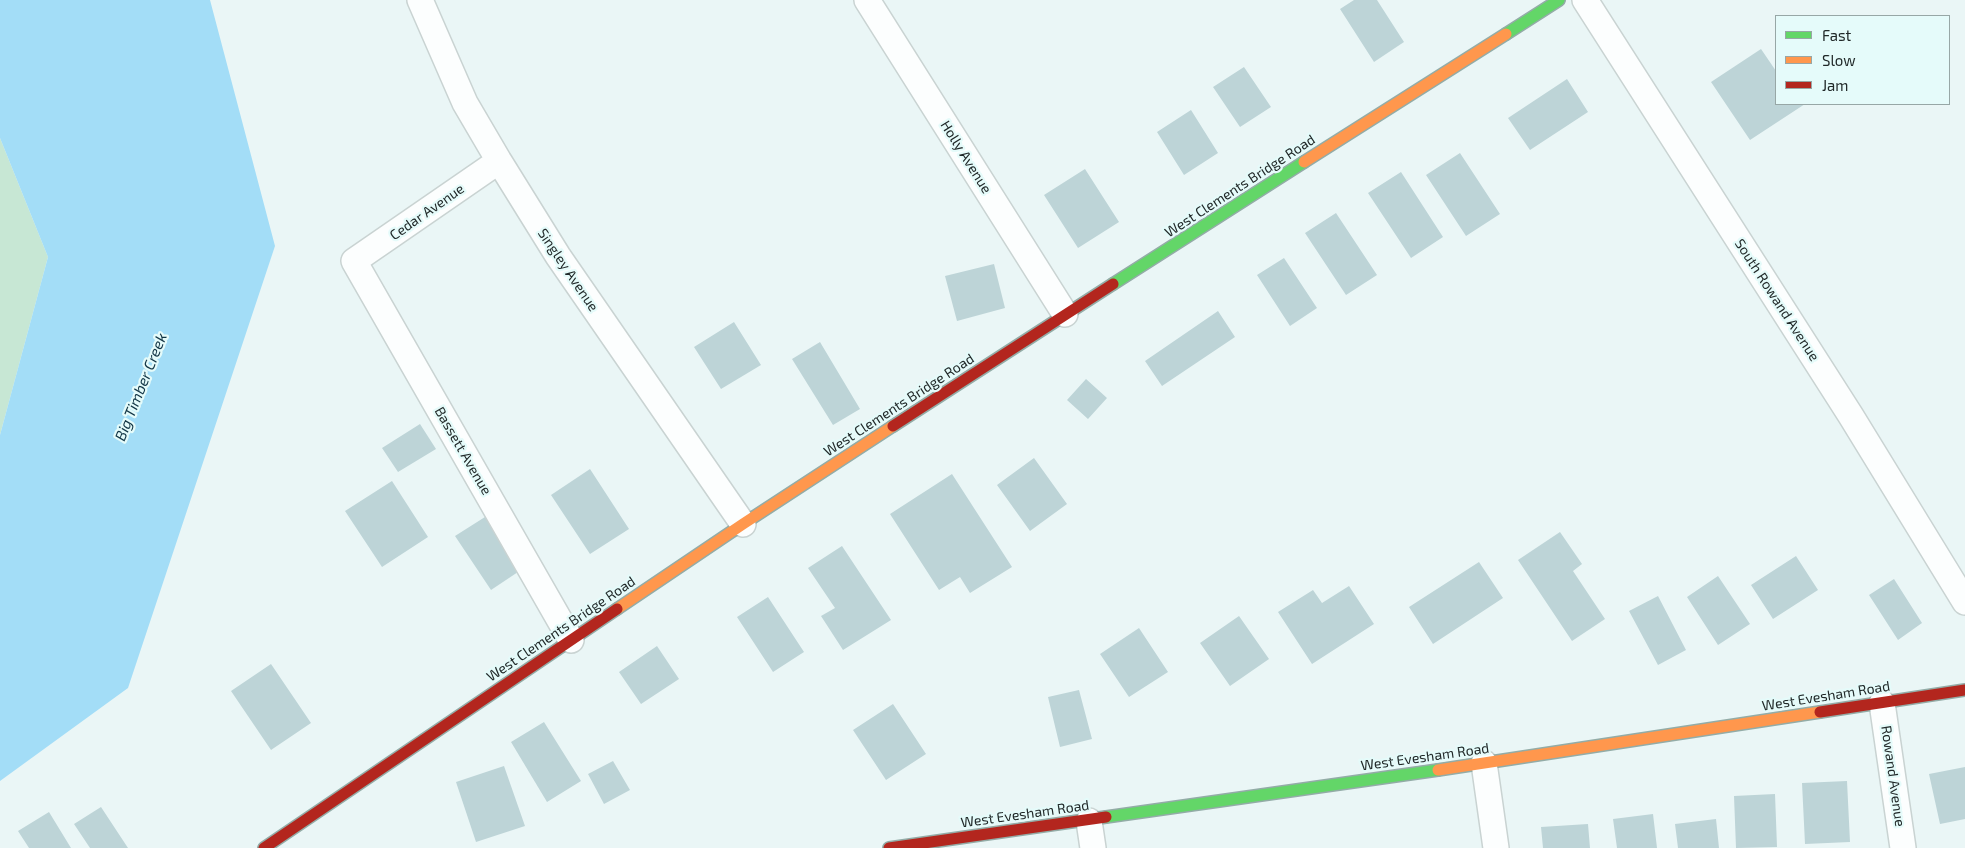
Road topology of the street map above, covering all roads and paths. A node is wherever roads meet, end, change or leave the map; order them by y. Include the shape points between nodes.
1 (420, 0) edge
2 (867, 0) edge
3 (1558, 0) edge
4 (1585, 0) edge
5 (499, 161) junction
6 (354, 261) joint
7 (1066, 314) junction
8 (743, 524) junction
9 (1965, 602) edge
10 (571, 640) junction
11 (1965, 690) edge
12 (1882, 703) junction
13 (1484, 763) junction
14 (1089, 821) junction
15 (264, 848) edge
16 (889, 848) edge
17 (1093, 848) edge
18 (1496, 848) edge
19 (1903, 848) edge

1 - 5 street, Singley Avenue via 465,103
2 - 7 street, Holly Avenue
3 - 7 main road, West Clements Bridge Road
4 - 9 street, South Rowand Avenue via 1852,416
5 - 6 street, Cedar Avenue
5 - 8 street, Singley Avenue via 558,256
6 - 10 street, Bassett Avenue
7 - 8 main road, West Clements Bridge Road
8 - 10 main road, West Clements Bridge Road
10 - 15 main road, West Clements Bridge Road
11 - 12 main road, West Evesham Road
12 - 13 main road, West Evesham Road
12 - 19 street, Rowand Avenue
13 - 14 main road, West Evesham Road
13 - 18 street
14 - 16 main road, West Evesham Road
14 - 17 street

